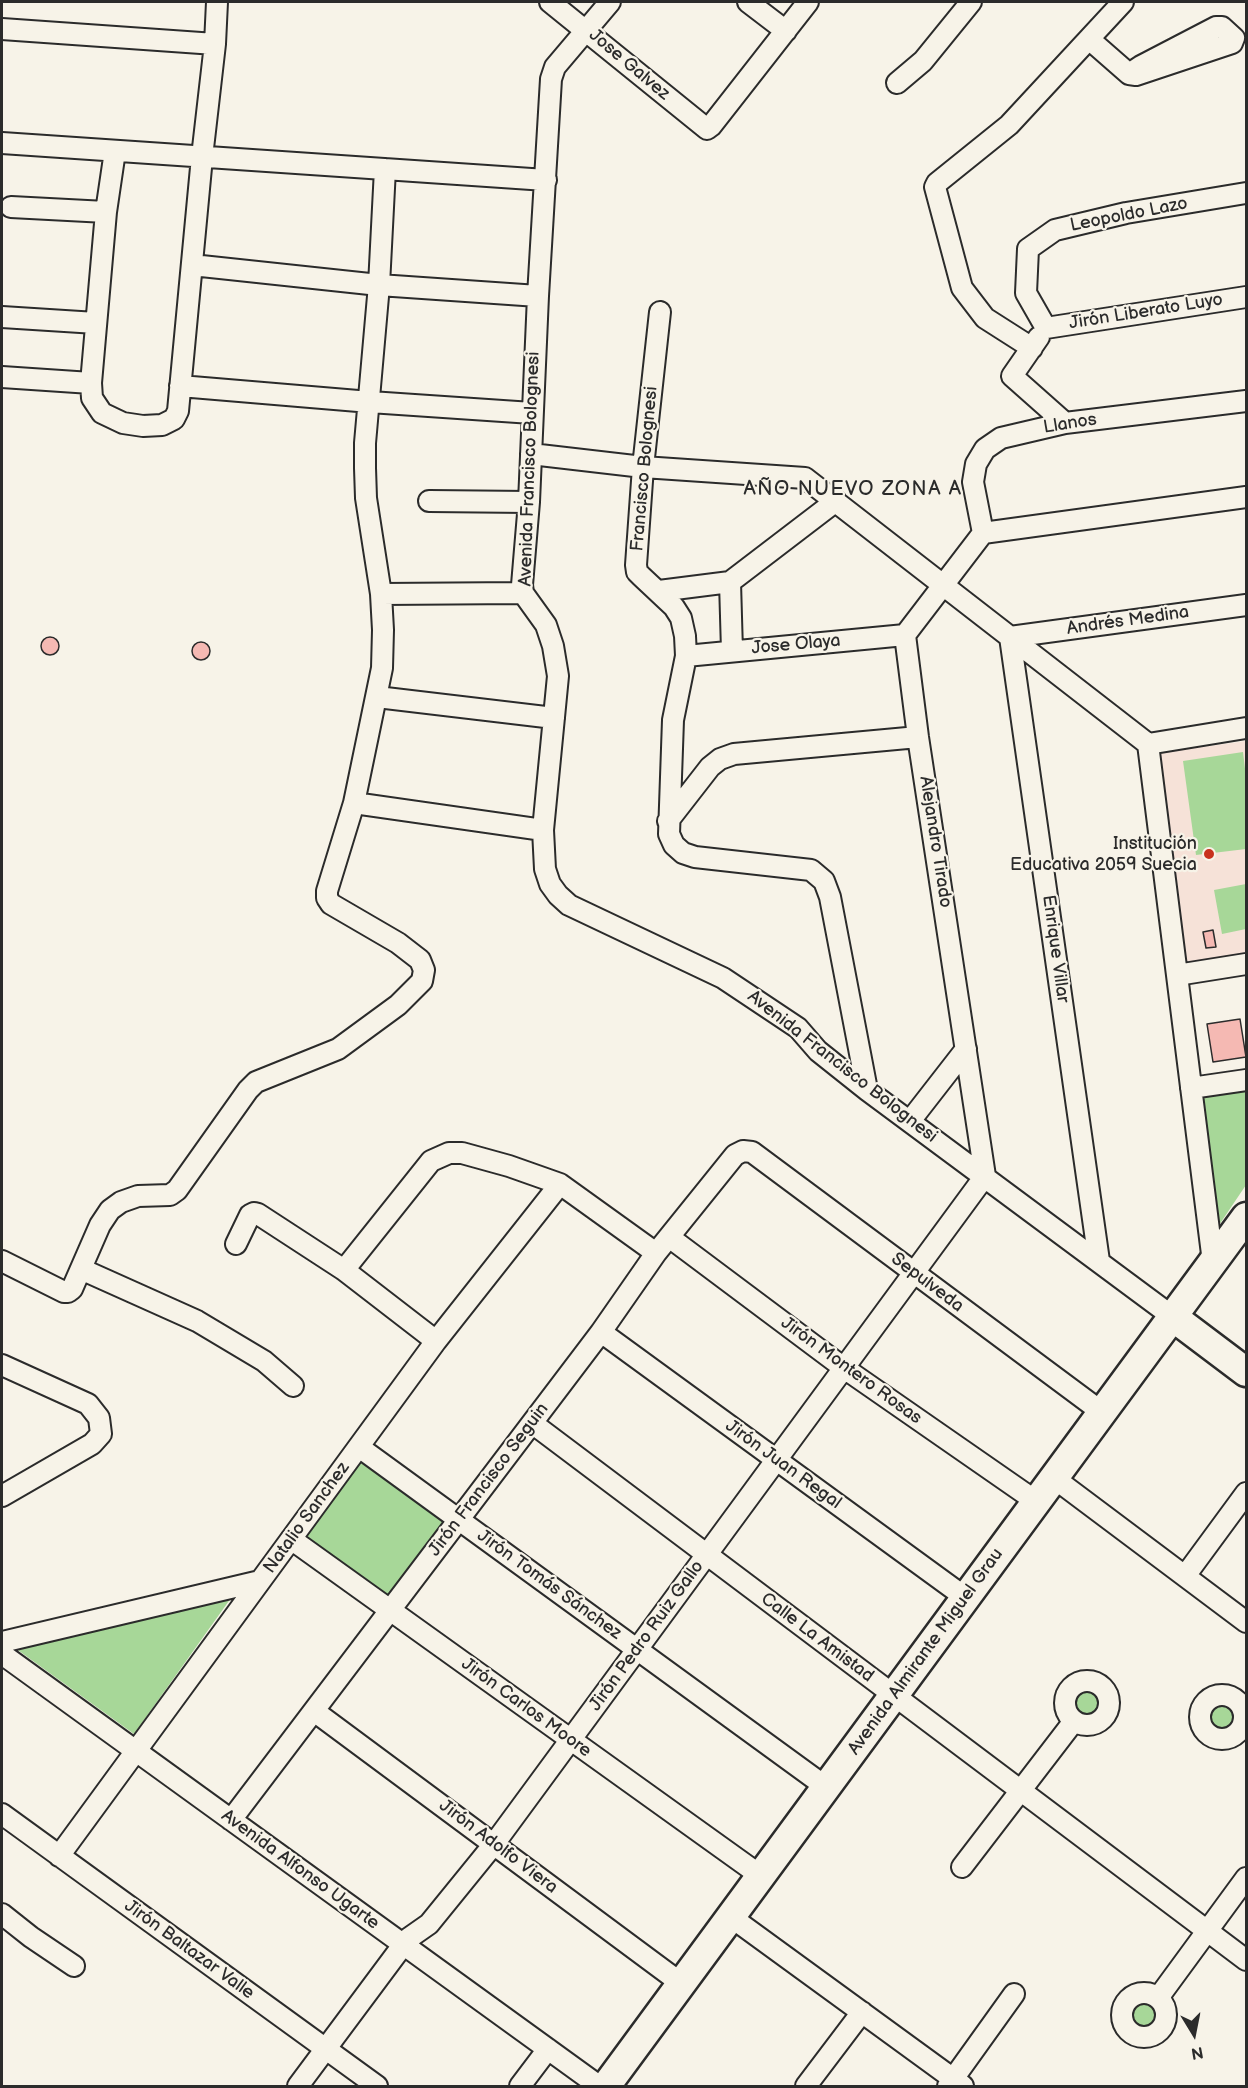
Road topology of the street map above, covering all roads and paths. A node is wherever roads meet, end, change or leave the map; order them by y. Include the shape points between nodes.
1 (217, 2) edge
2 (550, 2) edge
3 (610, 2) edge
4 (748, 2) edge
5 (808, 2) edge
6 (971, 2) edge
7 (1123, 2) edge
8 (2, 29) edge
9 (587, 30) junction
10 (786, 31) junction
11 (1089, 39) junction
12 (214, 44) junction
13 (1129, 74) dead end
14 (897, 83) dead end
15 (2, 143) edge
16 (115, 151) junction
17 (202, 157) junction
18 (385, 169) junction
19 (546, 180) junction
20 (1246, 194) edge
21 (11, 207) dead end
22 (106, 212) junction
23 (192, 265) junction
24 (379, 285) junction
25 (538, 296) junction
26 (1246, 297) edge
27 (660, 312) dead end
28 (2, 317) edge
29 (96, 323) junction
30 (1046, 328) junction
31 (1032, 348) junction
32 (2, 376) edge
33 (91, 383) junction
34 (180, 386) junction
35 (1246, 401) edge
36 (370, 402) junction
37 (532, 413) junction
38 (1065, 423) junction
39 (531, 454) junction
40 (643, 467) junction
41 (1246, 497) edge
42 (429, 501) dead end
43 (836, 501) junction
44 (529, 502) junction
45 (983, 533) junction
46 (730, 582) junction
47 (943, 585) junction
48 (659, 591) junction
49 (523, 593) junction
50 (381, 594) junction
51 (1246, 605) edge
52 (905, 635) junction
53 (1010, 637) junction
54 (732, 651) junction
55 (686, 657) junction
56 (377, 697) junction
57 (554, 718) junction
58 (1246, 728) edge
59 (918, 737) junction
60 (1148, 744) junction
61 (354, 803) junction
62 (668, 821) junction
63 (543, 830) junction
64 (1246, 964) edge
65 (1177, 975) junction
66 (966, 1049) junction
67 (1246, 1080) edge
68 (1191, 1088) junction
69 (867, 1090) junction
70 (910, 1121) junction
71 (752, 1152) joint
72 (985, 1176) junction
73 (560, 1184) junction
74 (1246, 1217) edge
75 (669, 1237) junction
76 (236, 1244) dead end
77 (656, 1252) junction
78 (2, 1261) edge
79 (1099, 1261) junction
80 (1213, 1262) junction
81 (81, 1269) junction
82 (344, 1270) junction
83 (914, 1273) junction
84 (1173, 1317) junction
85 (601, 1332) junction
86 (436, 1341) junction
87 (2, 1365) edge
88 (844, 1368) junction
89 (1246, 1372) edge
90 (293, 1386) dead end
91 (1103, 1413) junction
92 (532, 1423) junction
93 (359, 1447) junction
94 (776, 1460) junction
95 (1054, 1478) junction
96 (1246, 1493) edge
97 (2, 1496) edge
98 (1037, 1502) junction
99 (459, 1520) junction
100 (291, 1539) junction
101 (706, 1555) junction
102 (1185, 1576) junction
103 (261, 1581) junction
104 (966, 1598) junction
105 (390, 1610) junction
106 (1246, 1622) edge
107 (2, 1642) edge
108 (637, 1649) junction
109 (2, 1654) edge
110 (894, 1696) junction
111 (314, 1711) junction
112 (1074, 1721) dead end
113 (571, 1740) junction
114 (136, 1751) junction
115 (826, 1787) junction
116 (1021, 1791) junction
117 (2, 1814) edge
118 (231, 1820) junction
119 (494, 1844) junction
120 (59, 1856) junction
121 (962, 1867) dead end
122 (761, 1876) junction
123 (1246, 1878) edge
124 (2, 1914) edge
125 (731, 1917) junction
126 (1208, 1931) junction
127 (403, 1945) junction
128 (1246, 1960) edge
129 (74, 1966) dead end
130 (682, 1984) junction
131 (1014, 1994) dead end
132 (1158, 1998) dead end
133 (862, 2012) junction
134 (326, 2049) junction
135 (548, 2049) junction
136 (955, 2084) edge
137 (298, 2086) edge
138 (377, 2086) edge
139 (520, 2086) edge
140 (599, 2086) edge
141 (606, 2086) edge
142 (806, 2086) edge

1 - 12 street
2 - 9 street, Jose Galvez
3 - 9 street, Avenida Francisco Bolognesi
4 - 10 street
5 - 10 street
6 - 14 street via 923,61
7 - 11 street
8 - 12 street
9 - 10 street, Jose Galvez via 707,129
9 - 19 street, Avenida Francisco Bolognesi via 555,67 551,79
11 - 13 street
11 - 31 street via 1009,125 934,188 962,288 985,318
12 - 17 street
15 - 16 street
16 - 17 street
16 - 22 street
17 - 18 street
17 - 23 street
18 - 19 street
18 - 24 street
19 - 25 street, Avenida Francisco Bolognesi
20 - 30 street, Leopoldo Lazo via 1126,213 1055,230 1028,249 1026,293
21 - 22 street
22 - 29 street
23 - 24 street
23 - 34 street
24 - 25 street
24 - 36 street
25 - 37 street, Avenida Francisco Bolognesi
26 - 30 street, Jirón Liberato Luyo
27 - 40 street, Francisco Bolognesi
28 - 29 street
29 - 33 street
30 - 31 street
31 - 38 street via 1013,378
32 - 33 street
33 - 34 street via 92,398 102,413 123,423 143,426 162,425 174,419
34 - 36 street
35 - 38 street, Llanos
36 - 37 street
36 - 50 street via 365,443 366,498
37 - 39 street, Avenida Francisco Bolognesi
38 - 45 street, Llanos via 1001,438 985,448 976,464 973,482
39 - 40 street
39 - 44 street, Avenida Francisco Bolognesi
40 - 43 street via 805,478
40 - 48 street, Francisco Bolognesi via 636,565 637,572
41 - 45 street
42 - 44 street
43 - 46 street
43 - 47 street
44 - 49 street, Avenida Francisco Bolognesi
45 - 47 street
46 - 48 street
46 - 54 street
47 - 52 street
47 - 53 street
48 - 55 street, Francisco Bolognesi via 681,618
49 - 50 street
49 - 57 street, Avenida Francisco Bolognesi via 546,625 553,646 558,676
50 - 56 street via 382,668
51 - 53 street, Andrés Medina
52 - 54 street, Jose Olaya
52 - 59 street, Alejandro Tirado
53 - 60 street
53 - 79 street, Enrique Villar
54 - 55 street, Jose Olaya
55 - 62 street, Francisco Bolognesi via 673,720
56 - 57 street
56 - 61 street
57 - 63 street, Avenida Francisco Bolognesi
58 - 60 street
59 - 62 street via 734,754 710,767
59 - 66 street, Alejandro Tirado
60 - 65 street
61 - 63 street
61 - 81 street via 328,883 327,898 420,960 424,970 422,981 398,1005 338,1049 256,1082 177,1190 170,1196 138,1196 110,1210
62 - 69 street, Francisco Bolognesi via 669,834 683,854 811,870 824,881
63 - 69 street, Avenida Francisco Bolognesi via 545,869 550,884 569,905 743,990 798,1028 818,1051
64 - 65 street
65 - 68 street
66 - 70 street
66 - 72 street, Alejandro Tirado
67 - 68 street
68 - 80 street
69 - 70 street, Avenida Francisco Bolognesi
70 - 72 street, Avenida Francisco Bolognesi
71 - 75 street, Jirón Francisco Seguin via 735,1155
71 - 83 street, Sepulveda
72 - 79 street, Avenida Francisco Bolognesi
72 - 83 street, Jirón Pedro Ruiz Gallo
73 - 77 street
73 - 82 street via 462,1153 439,1156
73 - 86 street, Natalio Sanchez
74 - 80 street, Avenida Almirante Miguel Grau
75 - 77 street, Jirón Francisco Seguin
75 - 88 street, Jirón Montero Rosas
76 - 82 street via 254,1213
77 - 85 street, Jirón Francisco Seguin
78 - 81 street via 64,1292 72,1289
79 - 84 street, Avenida Francisco Bolognesi
80 - 84 street, Avenida Almirante Miguel Grau
81 - 90 street via 197,1321 264,1361
82 - 86 street
83 - 88 street, Jirón Pedro Ruiz Gallo
83 - 91 street, Sepulveda
84 - 89 street, Avenida Francisco Bolognesi
84 - 91 street, Avenida Almirante Miguel Grau
85 - 92 street, Jirón Francisco Seguin
85 - 94 street, Jirón Juan Regal
86 - 93 street, Natalio Sanchez
87 - 97 street via 88,1404 99,1418 101,1434 92,1444
88 - 94 street, Jirón Pedro Ruiz Gallo
88 - 98 street, Jirón Montero Rosas
91 - 95 street, Avenida Almirante Miguel Grau
92 - 99 street, Jirón Francisco Seguin
92 - 101 street, Calle La Amistad
93 - 99 street, Jirón Tomás Sánchez
93 - 100 street, Natalio Sanchez
94 - 101 street, Jirón Pedro Ruiz Gallo
94 - 104 street, Jirón Juan Regal
95 - 98 street, Avenida Almirante Miguel Grau
95 - 102 street
96 - 102 street
98 - 104 street, Avenida Almirante Miguel Grau
99 - 105 street, Jirón Francisco Seguin
99 - 108 street, Jirón Tomás Sánchez
100 - 103 street, Natalio Sanchez
100 - 105 street, Jirón Carlos Moore
101 - 108 street, Jirón Pedro Ruiz Gallo
101 - 110 street, Calle La Amistad
102 - 106 street
103 - 107 street
103 - 114 street, Natalio Sanchez
104 - 110 street, Avenida Almirante Miguel Grau
105 - 111 street, Jirón Francisco Seguin
105 - 113 street, Jirón Carlos Moore
108 - 113 street, Jirón Pedro Ruiz Gallo
108 - 115 street, Jirón Tomás Sánchez
109 - 114 street, Avenida Alfonso Ugarte
110 - 115 street, Avenida Almirante Miguel Grau
110 - 116 street, Calle La Amistad
111 - 118 street, Jirón Francisco Seguin
111 - 119 street, Jirón Adolfo Viera
112 - 116 street
113 - 119 street, Jirón Pedro Ruiz Gallo
113 - 122 street, Jirón Carlos Moore
114 - 118 street, Avenida Alfonso Ugarte
114 - 120 street, Natalio Sanchez
115 - 122 street, Avenida Almirante Miguel Grau
116 - 121 street
116 - 126 street, Calle La Amistad
117 - 120 street, Jirón Baltazar Valle
118 - 127 street, Avenida Alfonso Ugarte
119 - 127 street, Jirón Pedro Ruiz Gallo via 429,1924
119 - 130 street, Jirón Adolfo Viera
120 - 134 street, Jirón Baltazar Valle
122 - 125 street, Avenida Almirante Miguel Grau
123 - 126 street
124 - 129 street
125 - 130 street, Avenida Almirante Miguel Grau
125 - 133 street
126 - 128 street, Calle La Amistad
126 - 132 street
127 - 134 street, Jirón Pedro Ruiz Gallo
127 - 135 street, Avenida Alfonso Ugarte
130 - 141 street, Avenida Almirante Miguel Grau
131 - 136 street
133 - 136 street
133 - 142 street
134 - 137 street, Jirón Pedro Ruiz Gallo
134 - 138 street, Jirón Baltazar Valle
135 - 139 street
135 - 140 street, Avenida Alfonso Ugarte

